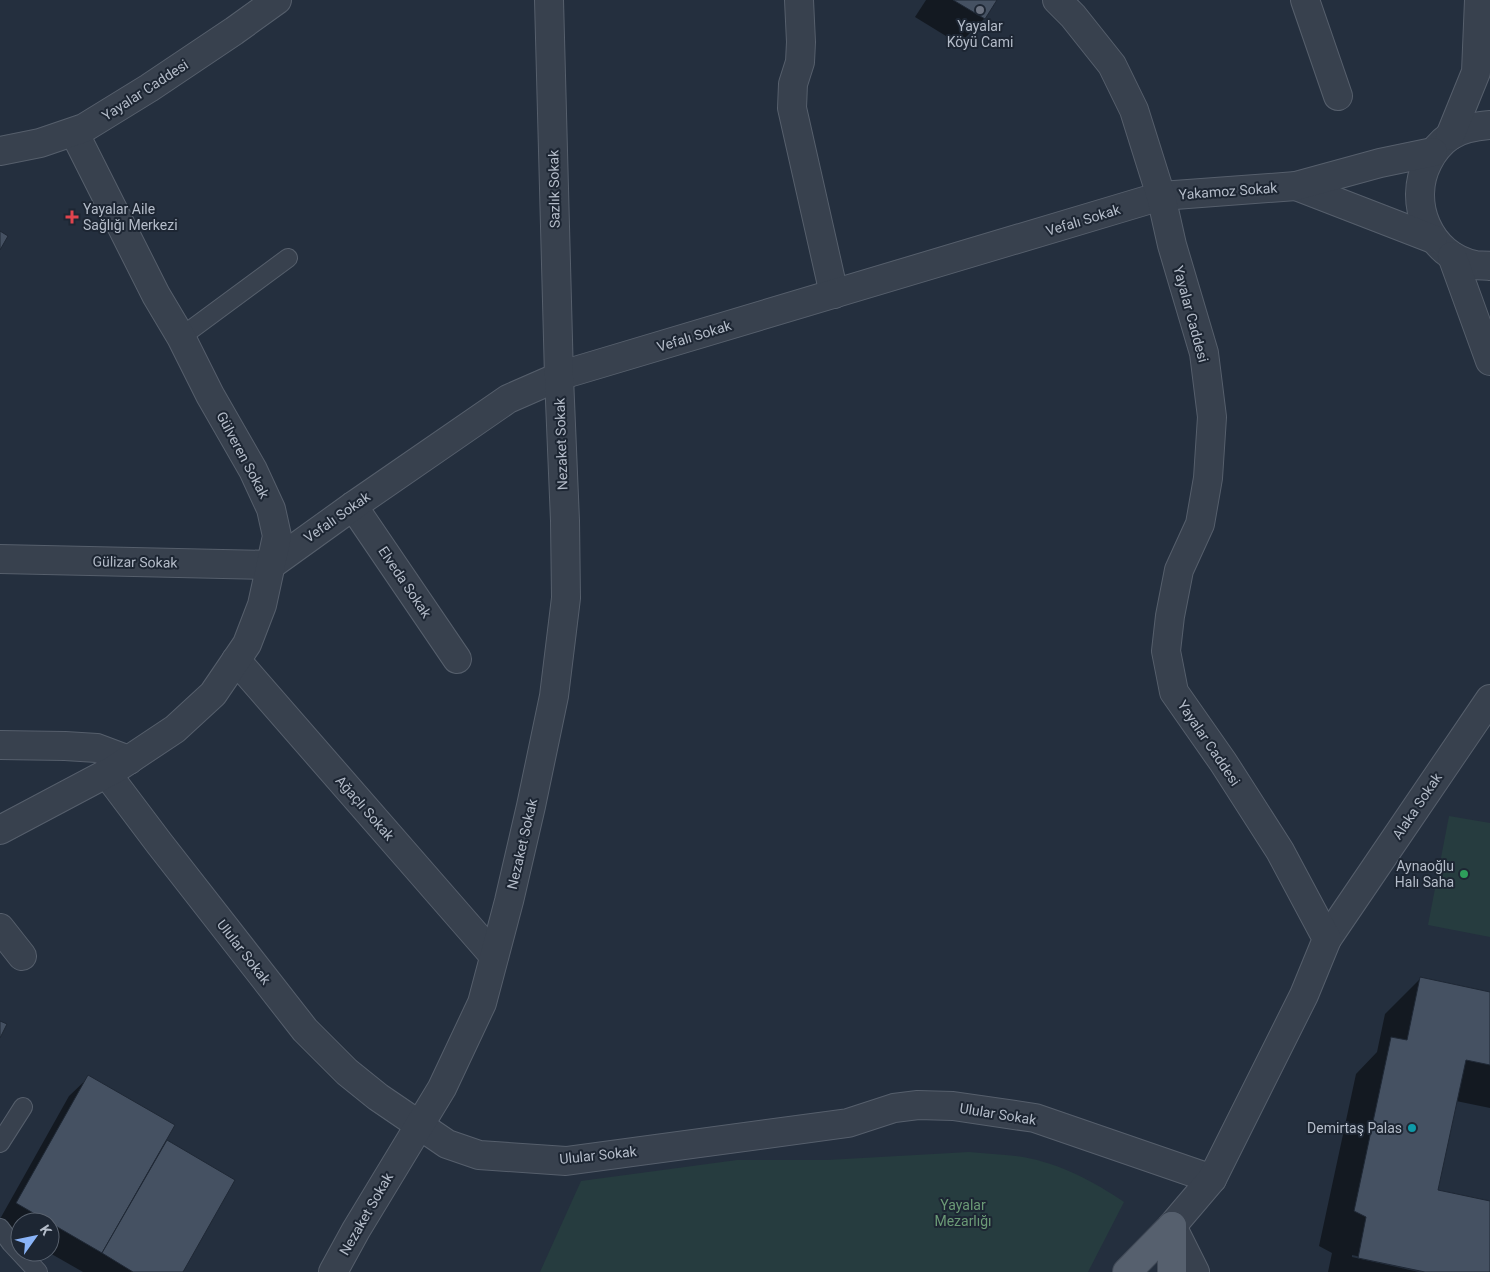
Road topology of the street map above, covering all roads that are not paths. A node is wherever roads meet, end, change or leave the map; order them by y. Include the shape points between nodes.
1 (277, 0) edge
2 (550, 0) edge
3 (799, 0) edge
4 (1057, 0) edge
5 (1305, 0) edge
6 (1479, 0) edge
7 (1338, 96) dead end
8 (1490, 125) edge
9 (74, 132) junction
10 (1441, 144) junction
11 (0, 151) edge
12 (1296, 186) junction
13 (1161, 196) junction
14 (1442, 247) junction
15 (288, 258) dead end
16 (1490, 266) edge
17 (834, 294) junction
18 (180, 337) junction
19 (1490, 361) edge
20 (559, 377) junction
21 (353, 506) junction
22 (0, 559) edge
23 (271, 565) junction
24 (457, 659) dead end
25 (236, 660) junction
26 (1490, 699) edge
27 (0, 745) edge
28 (118, 767) junction
29 (0, 830) edge
30 (0, 928) edge
31 (1327, 939) junction
32 (22, 956) dead end
33 (494, 956) junction
34 (23, 1107) dead end
35 (419, 1125) junction
36 (0, 1143) edge
37 (1212, 1180) junction
38 (1172, 1226) junction
39 (0, 1228) edge
40 (38, 1272) edge
41 (333, 1272) edge
42 (1127, 1272) edge
43 (1172, 1272) edge
44 (1196, 1272) edge

1 - 9 street, Yayalar Caddesi via 149,88
2 - 20 street, Sazlık Sokak
3 - 17 street via 800,62 793,84 792,108
4 - 13 street, Yayalar Caddesi via 1112,65 1134,110
5 - 7 street
6 - 10 street via 1476,72
8 - 10 street via 1470,127
9 - 11 street, Yayalar Caddesi
9 - 18 street, Gülveren Sokak
10 - 12 street
10 - 14 street via 1422,173 1418,196 1422,218
12 - 13 street, Yakamoz Sokak
12 - 14 street
13 - 17 street, Vefalı Sokak
13 - 31 street, Yayalar Caddesi via 1204,352 1212,417 1208,478 1200,524 1179,570 1170,616 1166,651 1174,692 1280,851
14 - 16 street via 1474,265
14 - 19 street
15 - 18 lane
17 - 20 street, Vefalı Sokak
18 - 23 street, Gülveren Sokak via 271,508 277,536
20 - 21 street, Vefalı Sokak via 508,399
20 - 33 street, Nezaket Sokak via 566,598 554,696
21 - 23 street, Vefalı Sokak
21 - 24 street, Elveda Sokak
22 - 23 street, Gülizar Sokak
23 - 25 street, Gülveren Sokak via 262,605
25 - 28 street, Gülveren Sokak via 213,694 176,729
25 - 33 street, Ağaçlı Sokak
26 - 31 street, Alaka Sokak
27 - 28 street via 97,748
28 - 29 street, Gülveren Sokak
28 - 35 street, Ulular Sokak via 158,843 305,1030 347,1072
30 - 32 street
31 - 37 street via 1304,994
33 - 35 street, Nezaket Sokak via 482,1003 442,1088
34 - 36 lane
35 - 37 street, Ulular Sokak via 447,1144 479,1155 566,1161 848,1123 894,1108 953,1106 1035,1118
35 - 41 street, Nezaket Sokak
37 - 38 street
38 - 42 main road
38 - 43 main road
38 - 44 street
39 - 40 lane

